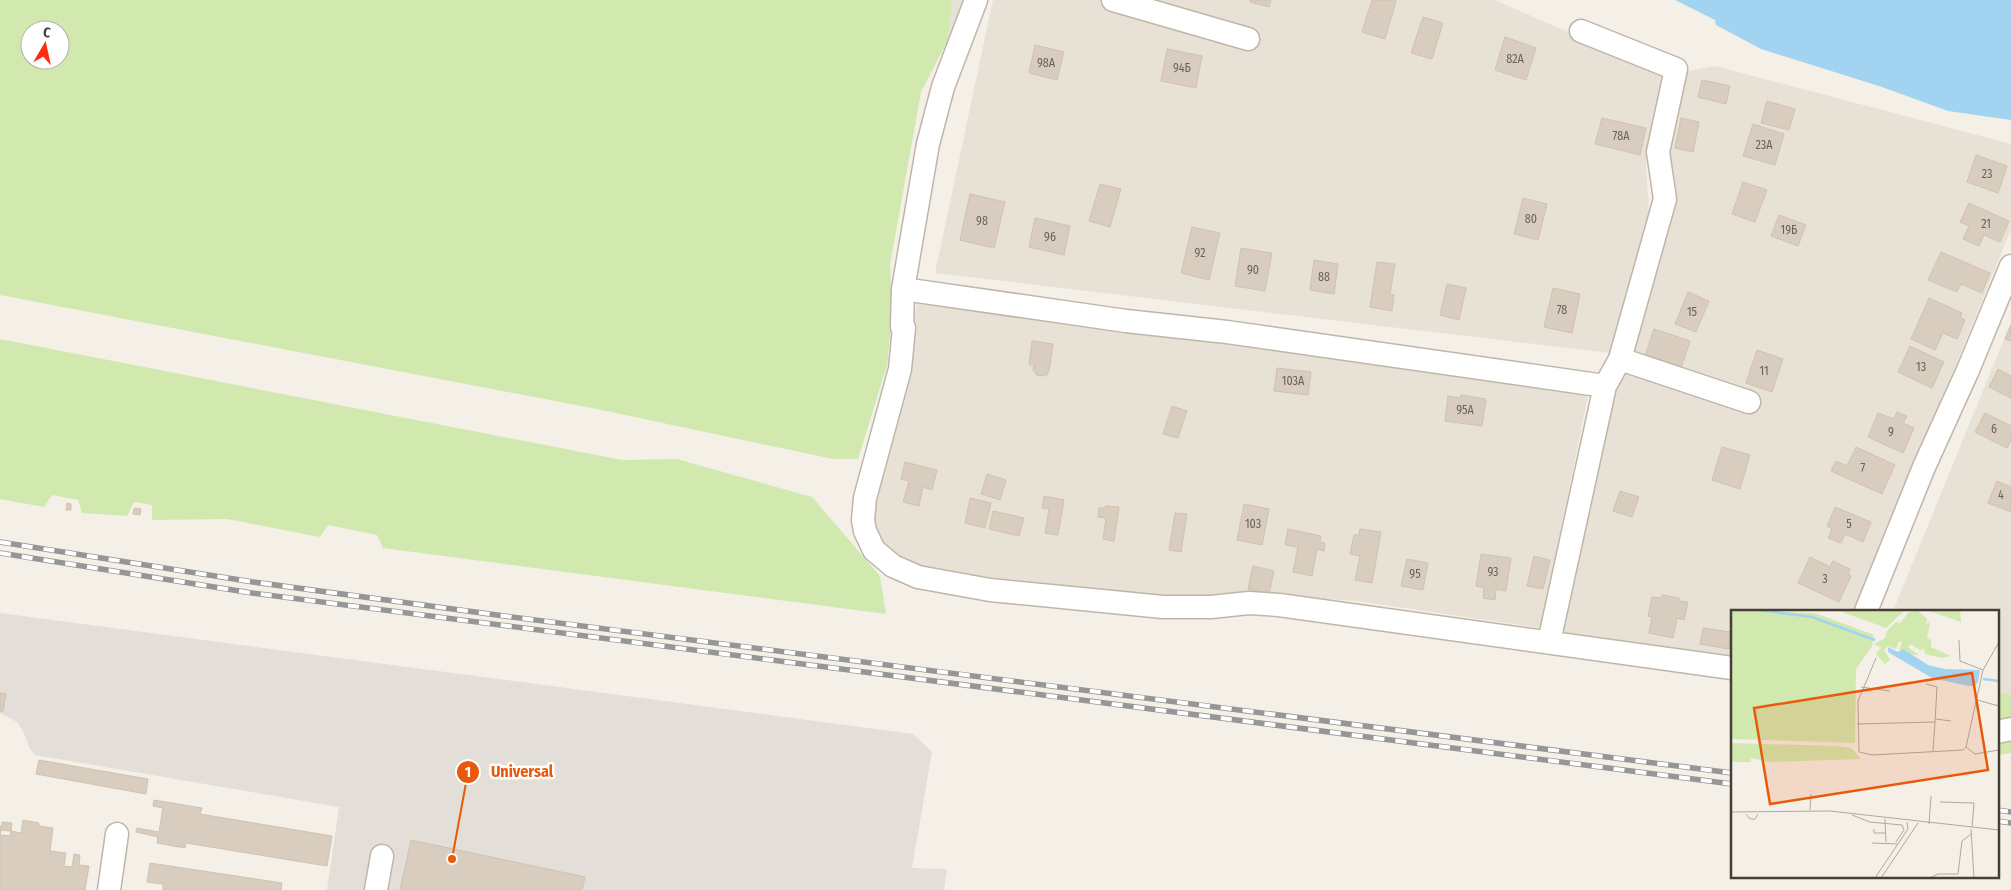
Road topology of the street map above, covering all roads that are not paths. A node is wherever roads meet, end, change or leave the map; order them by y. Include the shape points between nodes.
1 (976, 0) edge
2 (1113, 0) edge
3 (1581, 31) dead end
4 (1248, 39) dead end
5 (2011, 266) edge
6 (903, 289) junction
7 (1620, 359) junction
8 (1605, 386) junction
9 (1749, 402) dead end
10 (1866, 610) edge
11 (1549, 642) junction
12 (1731, 668) edge
13 (2011, 728) edge
14 (1998, 732) edge
15 (117, 834) dead end
16 (382, 856) dead end
17 (109, 890) edge
18 (376, 890) edge

1 - 6 street via 943,87 928,144
2 - 4 street
3 - 7 street via 1676,69 1658,152 1665,200
5 - 10 street
6 - 8 street
6 - 11 street via 900,369 865,498 863,520 874,550 893,566 918,577 990,590 1162,607 1249,603 1279,605
7 - 8 street
7 - 9 street
8 - 11 street
11 - 12 street
13 - 14 street
15 - 17 street
16 - 18 street

